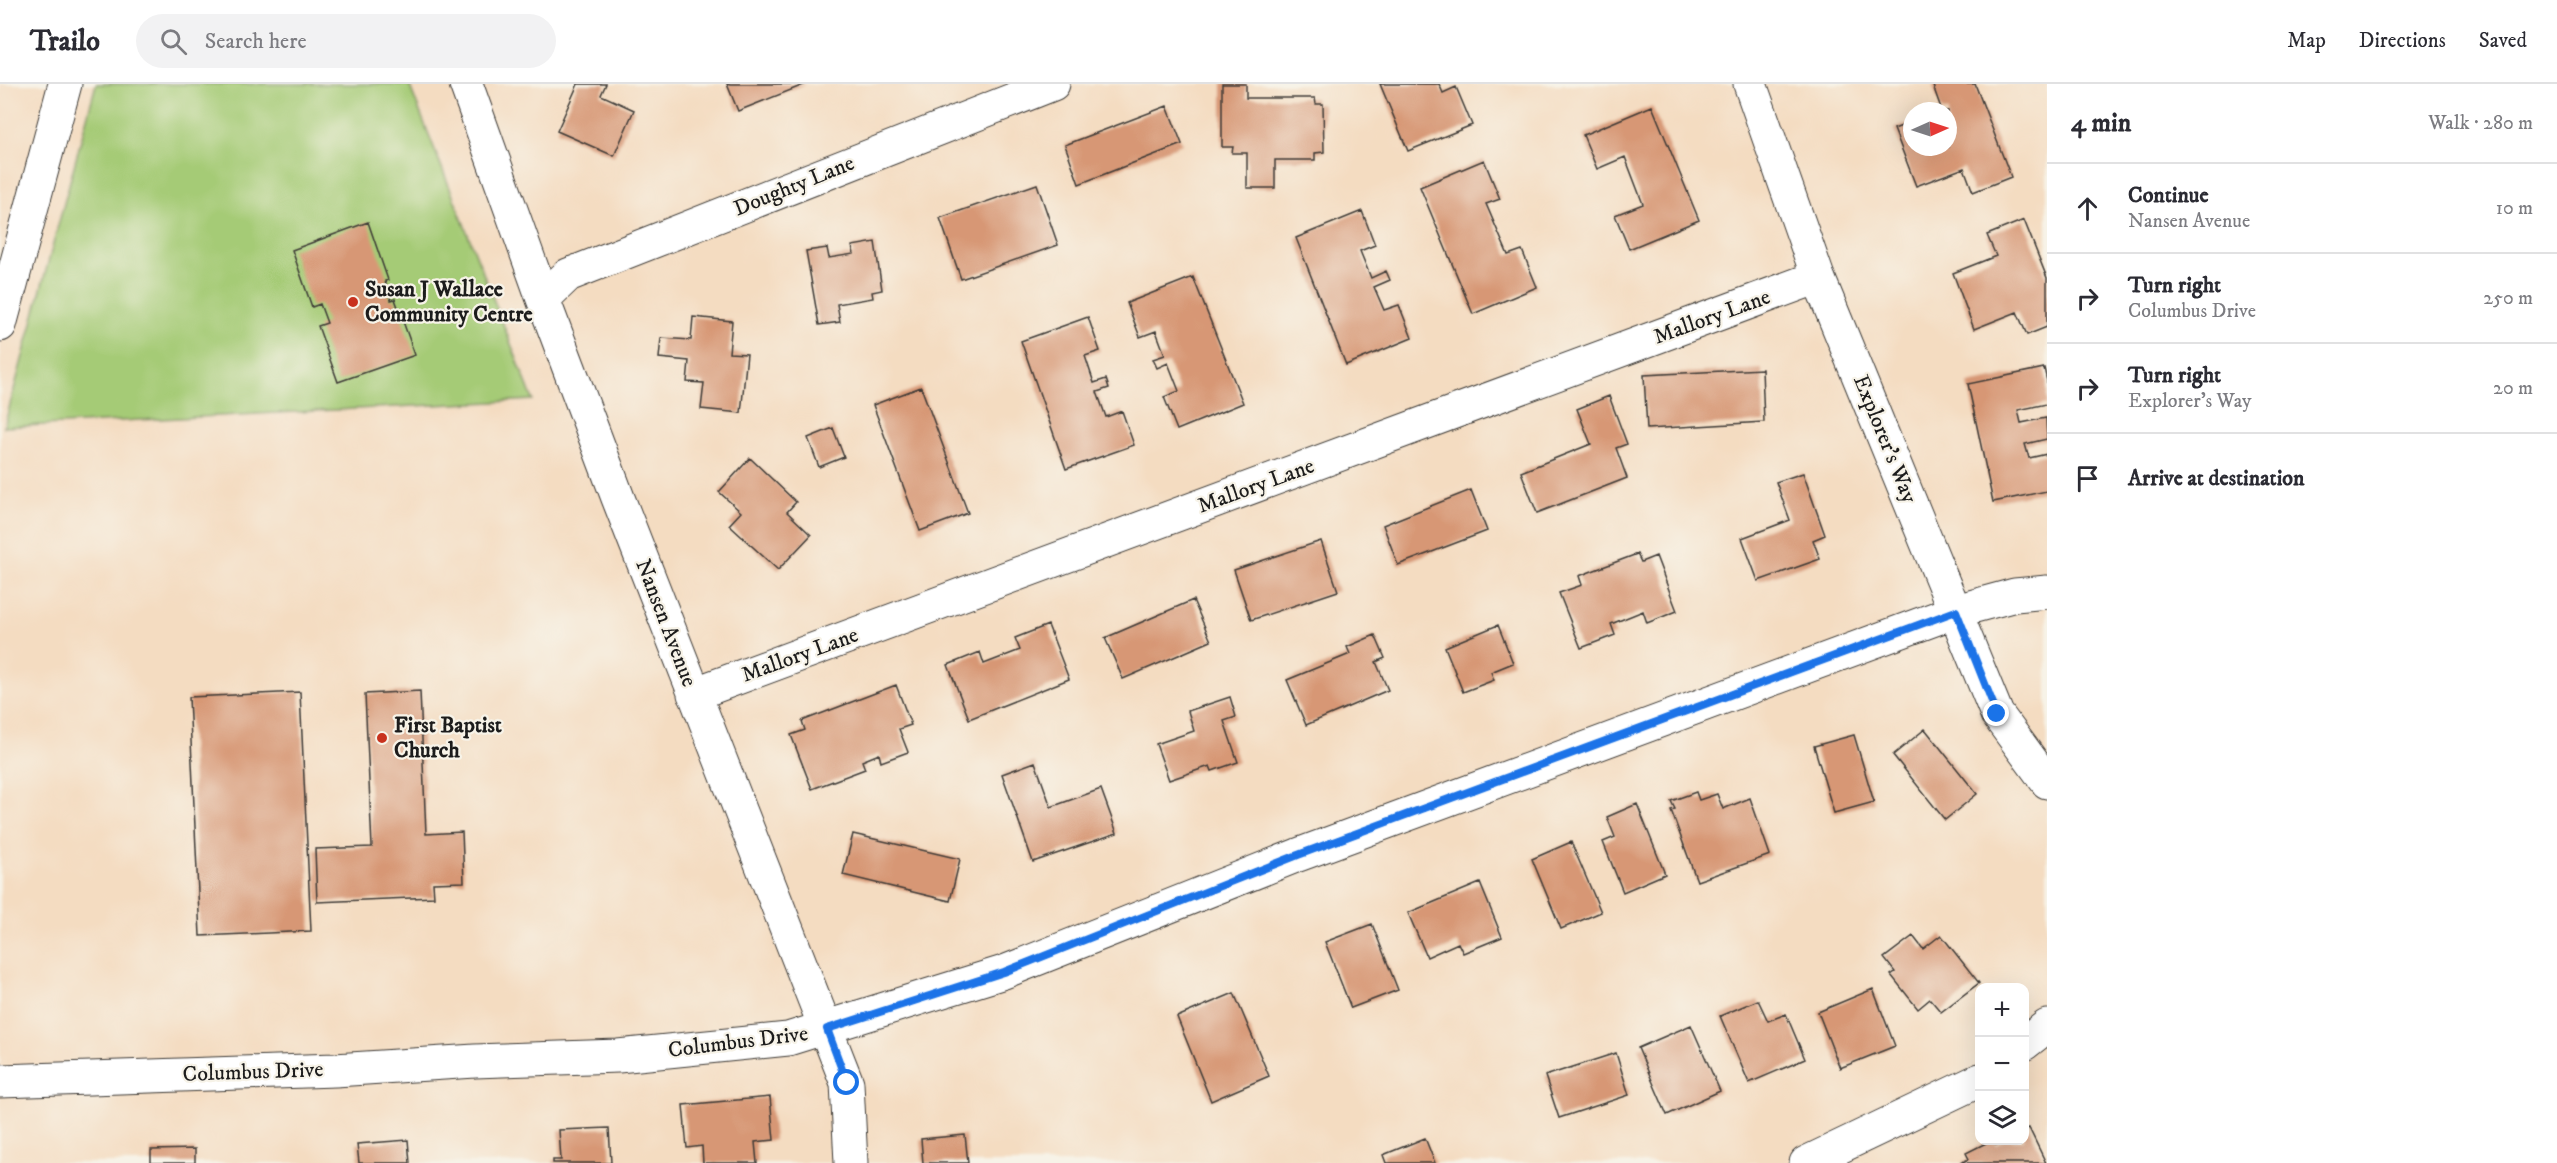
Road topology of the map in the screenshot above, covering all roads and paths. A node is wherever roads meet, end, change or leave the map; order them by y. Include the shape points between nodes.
1 (65, 84) edge
2 (466, 84) edge
3 (1053, 84) edge
4 (1750, 84) edge
5 (1818, 278) junction
6 (543, 299) junction
7 (3, 305) edge
8 (2047, 592) edge
9 (1956, 611) junction
10 (694, 694) junction
11 (2047, 782) edge
12 (2047, 1026) edge
13 (827, 1029) junction
14 (2029, 1041) edge
15 (0, 1081) edge
16 (1975, 1082) edge
17 (851, 1163) edge
18 (1806, 1163) edge

1 - 7 street
2 - 6 street, Nansen Avenue
3 - 6 street, Doughty Lane via 568,275
4 - 5 street, Explorer's Way
5 - 9 street, Explorer's Way
5 - 10 street, Mallory Lane
6 - 10 street, Nansen Avenue
8 - 9 street, Columbus Drive via 2015,595
9 - 11 street, Explorer's Way via 1997,714
9 - 13 street, Columbus Drive via 1298,855 1004,972
10 - 13 street, Nansen Avenue
12 - 14 street
13 - 15 street, Columbus Drive via 788,1039 618,1056
13 - 17 street, Nansen Avenue via 847,1083
16 - 18 street

